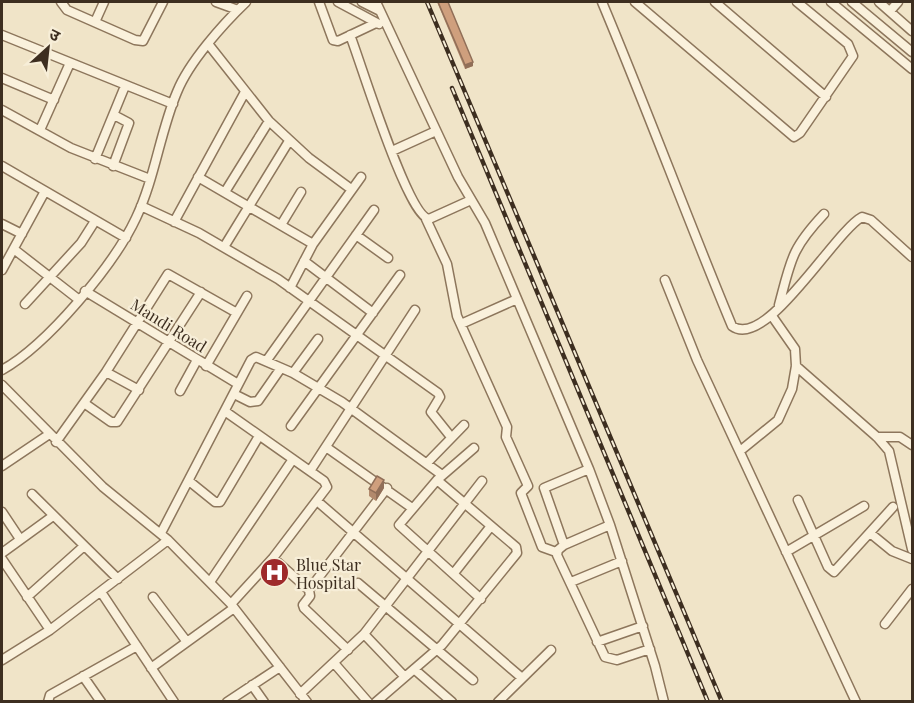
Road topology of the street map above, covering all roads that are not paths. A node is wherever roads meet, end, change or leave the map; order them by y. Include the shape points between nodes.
1 (62, 2) edge
2 (104, 2) edge
3 (163, 2) edge
4 (216, 2) edge
5 (246, 2) edge
6 (319, 2) edge
7 (338, 2) edge
8 (362, 2) edge
9 (376, 2) edge
10 (602, 2) edge
11 (634, 2) edge
12 (715, 2) edge
13 (796, 2) edge
14 (831, 2) edge
15 (852, 2) edge
16 (879, 2) edge
17 (898, 2) edge
18 (238, 10) junction
19 (380, 10) junction
20 (890, 11) junction
21 (95, 22) junction
22 (376, 23) junction
23 (878, 23) junction
24 (387, 28) junction
25 (912, 31) edge
26 (870, 34) junction
27 (2, 35) edge
28 (350, 35) junction
29 (209, 45) junction
30 (912, 52) edge
31 (70, 63) junction
32 (912, 69) edge
33 (2, 78) edge
34 (125, 86) junction
35 (245, 92) junction
36 (826, 97) junction
37 (54, 100) junction
38 (173, 104) junction
39 (2, 110) edge
40 (114, 115) junction
41 (269, 121) junction
42 (40, 130) junction
43 (436, 131) junction
44 (289, 141) junction
45 (392, 151) junction
46 (95, 159) junction
47 (2, 166) edge
48 (113, 166) junction
49 (198, 177) junction
50 (361, 177) dead end
51 (150, 178) junction
52 (351, 189) junction
53 (225, 192) junction
54 (301, 192) dead end
55 (44, 193) junction
56 (471, 200) junction
57 (141, 206) junction
58 (249, 206) junction
59 (374, 210) dead end
60 (824, 214) dead end
61 (426, 219) junction
62 (95, 221) junction
63 (174, 222) junction
64 (2, 224) edge
65 (281, 225) junction
66 (22, 234) junction
67 (356, 236) junction
68 (126, 238) junction
69 (313, 244) junction
70 (224, 247) junction
71 (15, 250) junction
72 (912, 257) edge
73 (388, 258) dead end
74 (304, 261) junction
75 (2, 270) edge
76 (400, 275) dead end
77 (327, 276) junction
78 (50, 278) junction
79 (665, 280) dead end
80 (290, 288) junction
81 (85, 291) junction
82 (201, 292) junction
83 (247, 296) dead end
84 (78, 299) junction
85 (517, 299) junction
86 (309, 301) junction
87 (25, 304) dead end
88 (415, 310) dead end
89 (776, 312) junction
90 (237, 313) junction
91 (373, 313) junction
92 (136, 323) junction
93 (461, 324) junction
94 (357, 334) junction
95 (318, 339) dead end
96 (168, 342) junction
97 (385, 356) junction
98 (197, 360) junction
99 (267, 360) junction
100 (206, 366) junction
101 (796, 366) junction
102 (281, 368) junction
103 (2, 370) edge
104 (106, 372) junction
105 (293, 373) junction
106 (238, 384) junction
107 (2, 385) edge
108 (318, 388) junction
109 (139, 390) junction
110 (180, 391) dead end
111 (234, 394) junction
112 (84, 403) junction
113 (352, 409) junction
114 (226, 412) junction
115 (464, 425) dead end
116 (291, 426) dead end
117 (48, 435) junction
118 (259, 436) junction
119 (451, 437) junction
120 (877, 437) junction
121 (56, 442) junction
122 (912, 445) edge
123 (326, 447) junction
124 (474, 448) dead end
125 (740, 451) junction
126 (293, 459) junction
127 (427, 463) junction
128 (2, 466) edge
129 (589, 469) junction
130 (310, 471) junction
131 (440, 477) junction
132 (189, 481) junction
133 (482, 482) dead end
134 (387, 488) junction
135 (32, 494) dead end
136 (798, 500) dead end
137 (317, 501) junction
138 (464, 503) junction
139 (864, 506) dead end
140 (893, 507) dead end
141 (412, 508) junction
142 (2, 512) edge
143 (53, 516) junction
144 (610, 525) junction
145 (491, 526) junction
146 (353, 530) junction
147 (161, 533) junction
148 (870, 533) junction
149 (813, 536) junction
150 (20, 539) junction
151 (168, 540) junction
152 (564, 545) junction
153 (84, 546) junction
154 (912, 549) edge
155 (429, 551) junction
156 (556, 552) junction
157 (786, 552) junction
158 (2, 553) edge
159 (273, 558) junction
160 (2, 559) edge
161 (912, 559) edge
162 (622, 561) junction
163 (454, 573) junction
164 (408, 578) junction
165 (118, 579) junction
166 (210, 582) junction
167 (571, 582) junction
168 (358, 583) dead end
169 (912, 589) edge
170 (309, 590) junction
171 (101, 592) junction
172 (27, 597) junction
173 (153, 597) dead end
174 (481, 599) junction
175 (386, 605) junction
176 (233, 606) junction
177 (460, 624) junction
178 (885, 624) dead end
179 (643, 626) junction
180 (50, 630) junction
181 (364, 634) junction
182 (187, 642) junction
183 (597, 642) junction
184 (136, 646) junction
185 (438, 649) junction
186 (650, 649) junction
187 (348, 650) junction
188 (551, 650) dead end
189 (2, 660) edge
190 (334, 663) junction
191 (280, 667) junction
192 (151, 668) junction
193 (414, 669) junction
194 (83, 676) junction
195 (404, 676) junction
196 (522, 678) junction
197 (473, 680) dead end
198 (252, 685) junction
199 (300, 694) junction
200 (380, 700) edge
201 (48, 702) edge
202 (101, 702) edge
203 (174, 702) edge
204 (227, 702) edge
205 (264, 702) edge
206 (307, 702) edge
207 (368, 702) edge
208 (452, 702) edge
209 (498, 702) edge
210 (664, 702) edge
211 (856, 702) edge

1 - 21 street via 67,10
2 - 21 street
3 - 21 street via 143,41
4 - 18 street
5 - 18 street
6 - 28 street via 333,40
7 - 22 street
8 - 19 street
9 - 19 street
10 - 89 street via 732,326 749,330
11 - 36 street via 794,137
12 - 36 street
13 - 36 street via 853,51
14 - 26 street
15 - 23 street
16 - 20 street
17 - 20 street
18 - 29 street
19 - 24 street
20 - 25 street
22 - 24 street
22 - 28 street
23 - 26 street
23 - 30 street
24 - 43 street
26 - 32 street
27 - 31 street
28 - 45 street
29 - 35 street
29 - 38 street via 189,70
31 - 34 street
31 - 37 street
33 - 37 street
34 - 38 street
34 - 40 street
35 - 41 street
35 - 49 street
37 - 42 street
38 - 51 street
39 - 42 street
40 - 46 street
40 - 48 street via 129,123
41 - 44 street
41 - 53 street
42 - 46 street
43 - 45 street
43 - 56 street
44 - 52 street
44 - 58 street
45 - 61 street via 411,200
46 - 48 street
47 - 55 street
48 - 51 street
49 - 53 street
49 - 63 street
50 - 52 street
51 - 57 street
52 - 69 street
53 - 58 street
54 - 65 street
55 - 62 street
55 - 66 street
56 - 61 street
56 - 85 street via 485,223
57 - 63 street
57 - 68 street
58 - 65 street
58 - 70 street
59 - 67 street
60 - 89 street via 794,252
61 - 93 street via 447,264
62 - 68 street
62 - 78 street
63 - 70 street
64 - 66 street
65 - 69 street
66 - 71 street
67 - 73 street
67 - 77 street
68 - 81 street
69 - 74 street
70 - 80 street
71 - 75 street
71 - 78 street
72 - 89 street via 871,220 862,217
74 - 77 street
74 - 80 street
76 - 91 street
77 - 86 street
77 - 91 street
78 - 84 street
78 - 87 street
79 - 125 street
80 - 86 street
81 - 84 street
81 - 92 street, Mandi Road
82 - 90 street
82 - 92 street via 168,273
82 - 96 street
83 - 90 street
84 - 103 street via 33,350
85 - 93 street
85 - 129 street
86 - 94 street
86 - 99 street
88 - 97 street
89 - 101 street via 795,350
90 - 100 street
91 - 94 street
92 - 96 street, Mandi Road
92 - 104 street
93 - 156 street via 507,427 506,436 528,486 521,493 542,547
94 - 97 street
94 - 108 street
95 - 105 street
96 - 98 street, Mandi Road
96 - 109 street
97 - 113 street
97 - 119 street via 439,394 431,411
98 - 100 street, Mandi Road
98 - 110 street
99 - 102 street
99 - 106 street via 254,357
100 - 106 street, Mandi Road
101 - 120 street
101 - 125 street via 783,413
102 - 105 street
102 - 111 street via 258,401 250,402
104 - 109 street
104 - 112 street
105 - 108 street
106 - 111 street
107 - 117 street
108 - 113 street
108 - 116 street
109 - 112 street via 116,423
111 - 114 street
112 - 121 street
113 - 123 street
113 - 127 street
114 - 118 street
114 - 132 street
115 - 119 street
117 - 121 street
117 - 128 street
118 - 126 street
118 - 132 street via 220,502
119 - 127 street
120 - 122 street via 900,437
120 - 154 street via 891,458
121 - 147 street via 103,487
123 - 130 street
123 - 134 street
124 - 131 street
125 - 157 street
126 - 130 street
126 - 166 street
127 - 131 street
129 - 144 street
129 - 152 street via 544,488
130 - 137 street via 327,487
131 - 138 street
131 - 141 street
132 - 147 street
133 - 138 street
134 - 141 street
134 - 146 street
135 - 143 street
136 - 149 street
137 - 146 street
137 - 159 street
138 - 145 street
138 - 155 street
139 - 149 street
140 - 148 street
141 - 155 street via 399,525
142 - 150 street
143 - 150 street
143 - 153 street
144 - 152 street
144 - 162 street
145 - 163 street
145 - 174 street via 518,550
146 - 164 street
146 - 170 street
147 - 151 street
148 - 149 street via 834,572
148 - 161 street via 892,551
149 - 157 street
150 - 158 street
151 - 165 street
151 - 166 street
152 - 156 street
153 - 165 street
153 - 172 street
155 - 163 street
155 - 164 street
156 - 167 street
157 - 211 street
159 - 170 street
159 - 176 street
160 - 172 street
162 - 167 street
162 - 179 street
163 - 174 street
164 - 175 street
164 - 177 street
165 - 171 street
166 - 176 street
167 - 183 street
168 - 175 street
169 - 178 street
170 - 187 street via 304,608
171 - 180 street
171 - 184 street
172 - 180 street
173 - 182 street
174 - 177 street
175 - 181 street
175 - 185 street
176 - 182 street
176 - 191 street
177 - 185 street
177 - 196 street
179 - 183 street
179 - 186 street
180 - 189 street
181 - 187 street
181 - 195 street
182 - 192 street
183 - 186 street via 605,657 612,660
184 - 192 street
184 - 194 street
185 - 193 street
185 - 197 street
186 - 210 street
187 - 190 street
188 - 196 street
190 - 199 street
190 - 207 street
191 - 198 street
191 - 199 street
192 - 203 street
193 - 195 street
193 - 208 street
194 - 201 street via 50,695
194 - 202 street
195 - 200 street
196 - 209 street
198 - 204 street
198 - 205 street
199 - 206 street

